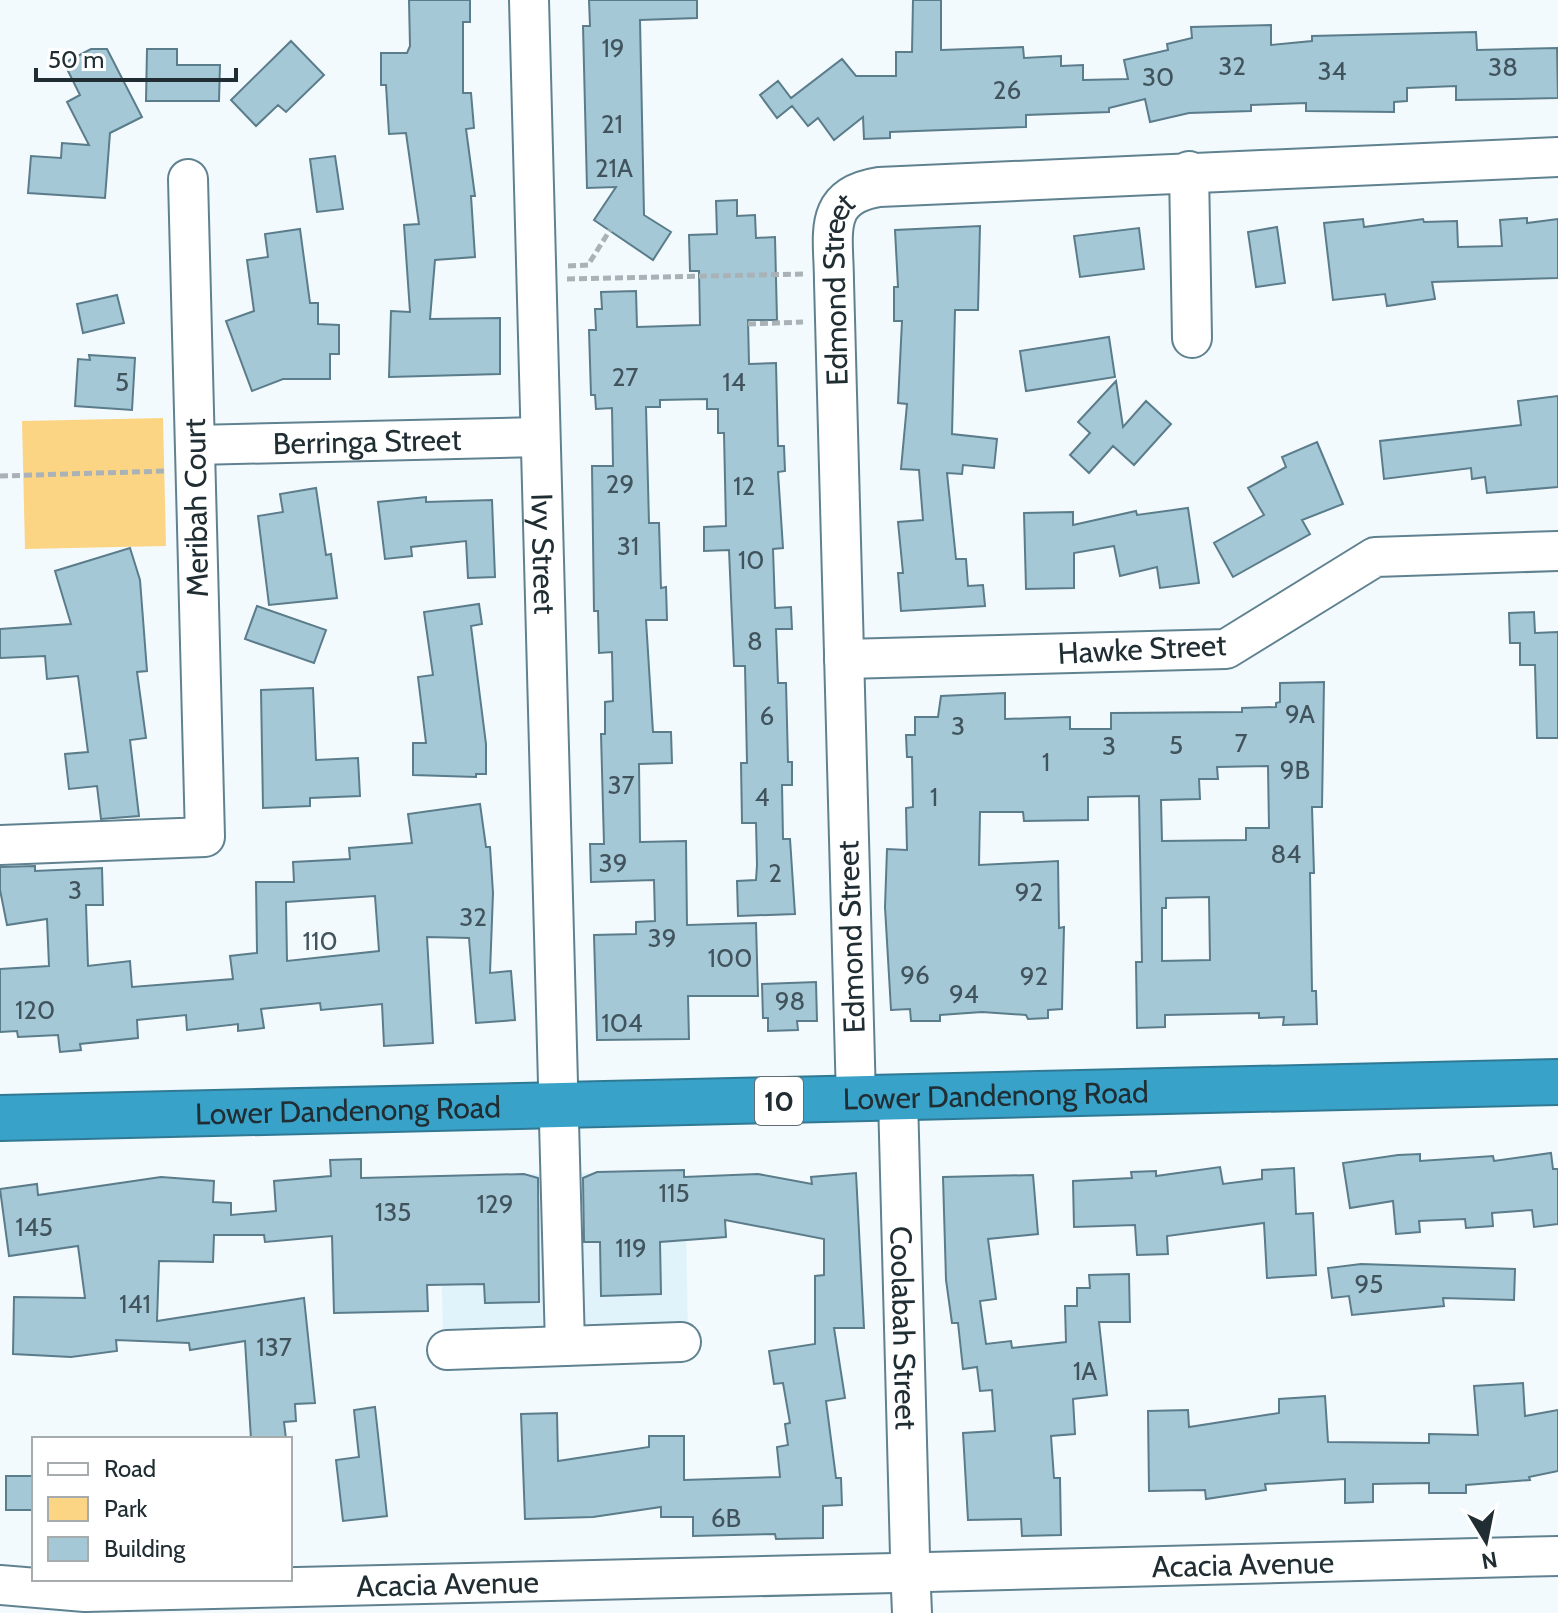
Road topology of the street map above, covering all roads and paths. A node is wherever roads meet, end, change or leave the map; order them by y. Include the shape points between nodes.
1 (529, 0) edge
2 (1558, 157) edge
3 (1189, 171) junction
4 (188, 179) dead end
5 (610, 230) dead end
6 (549, 273) junction
7 (834, 273) junction
8 (808, 322) dead end
9 (748, 324) dead end
10 (1192, 338) dead end
11 (539, 437) junction
12 (195, 458) junction
13 (0, 476) edge
14 (1558, 551) edge
15 (844, 659) junction
16 (0, 845) edge
17 (1558, 1082) edge
18 (877, 1098) junction
19 (558, 1106) junction
20 (0, 1118) edge
21 (681, 1342) dead end
22 (565, 1346) junction
23 (447, 1350) dead end
24 (1558, 1556) edge
25 (911, 1581) edge
26 (0, 1585) edge
27 (314, 1600) edge

1 - 6 street, Ivy Street
2 - 3 street, Edmond Street
3 - 7 street, Edmond Street via 858,191 835,215
3 - 10 street
4 - 12 street, Meribah Court
5 - 6 path via 588,265
6 - 7 path
6 - 11 street, Ivy Street
7 - 15 street, Edmond Street
8 - 9 path
11 - 12 street, Berringa Street
11 - 19 street, Ivy Street
12 - 13 path
12 - 16 street, Meribah Court via 205,837
14 - 15 street, Hawke Street via 1375,557 1226,649
15 - 18 street, Edmond Street
17 - 18 highway, Lower Dandenong Road / 10
18 - 19 highway, Lower Dandenong Road / 10
18 - 25 street, Coolabah Street
19 - 20 highway, Lower Dandenong Road / 10
19 - 22 street, Ivy Street
21 - 22 street
22 - 23 street
24 - 25 street, Acacia Avenue
25 - 27 street, Acacia Avenue
26 - 27 street, Acacia Avenue

